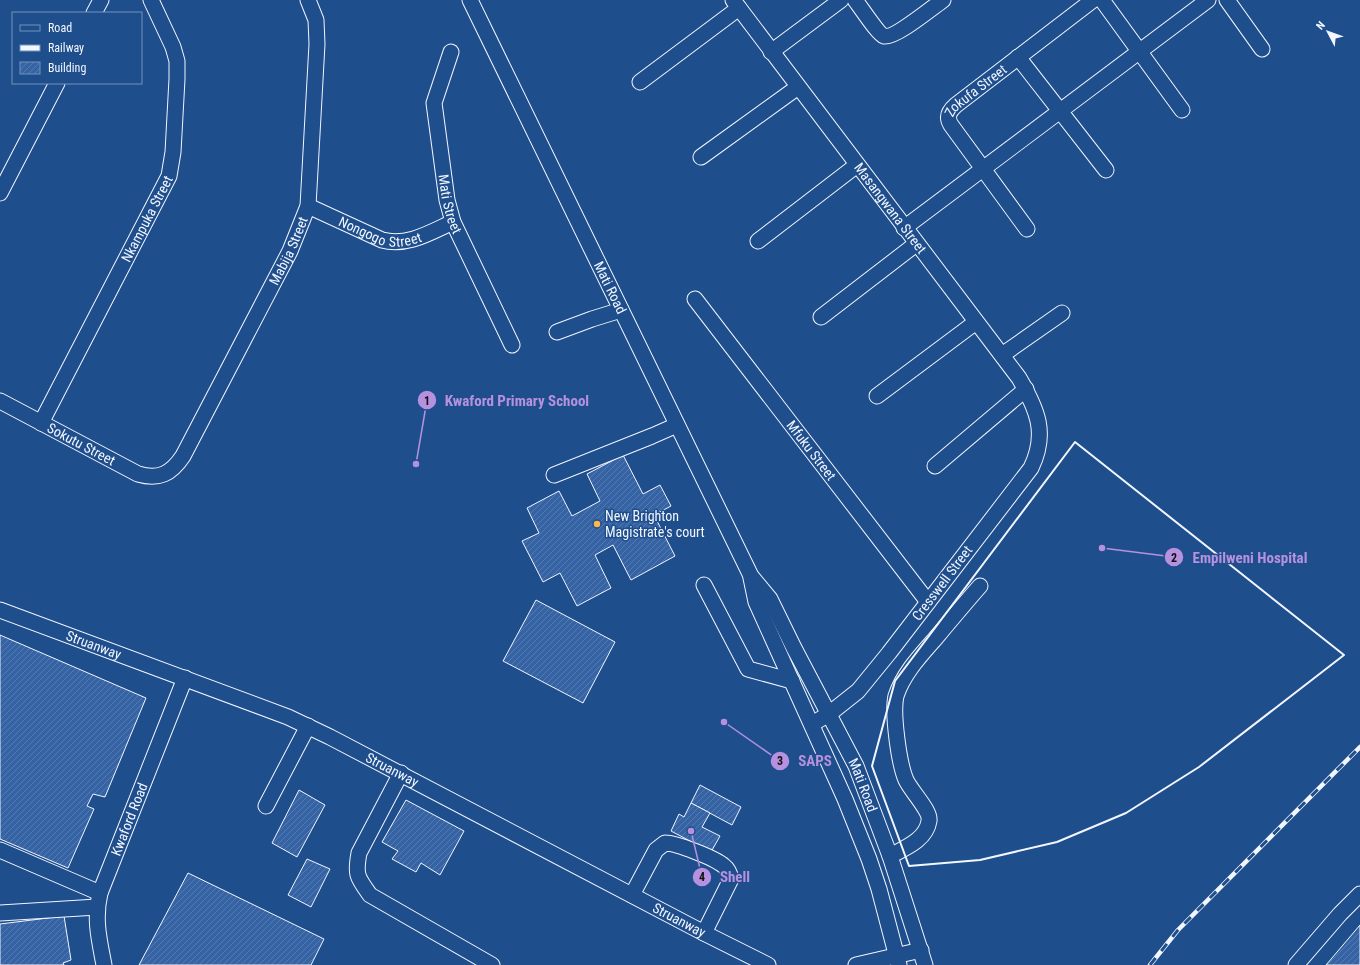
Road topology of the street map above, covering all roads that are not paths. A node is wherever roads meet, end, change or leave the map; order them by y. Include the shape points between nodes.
1 (101, 0) edge
2 (151, 0) edge
3 (308, 0) edge
4 (470, 0) edge
5 (841, 0) edge
6 (855, 0) edge
7 (943, 0) edge
8 (1093, 0) edge
9 (1102, 0) edge
10 (1208, 0) edge
11 (1226, 0) edge
12 (736, 4) edge
13 (95, 12) edge
14 (1262, 49) dead end
15 (1140, 50) junction
16 (451, 52) dead end
17 (771, 52) junction
18 (1018, 57) junction
19 (640, 82) dead end
20 (56, 84) edge
21 (798, 87) junction
22 (1182, 110) dead end
23 (1060, 111) junction
24 (701, 158) dead end
25 (857, 165) junction
26 (982, 169) junction
27 (1106, 170) dead end
28 (0, 193) edge
29 (308, 206) junction
30 (453, 222) junction
31 (904, 228) junction
32 (1027, 229) dead end
33 (758, 241) dead end
34 (916, 244) junction
35 (695, 299) dead end
36 (621, 310) junction
37 (1062, 313) dead end
38 (821, 318) dead end
39 (976, 322) junction
40 (557, 332) dead end
41 (512, 345) dead end
42 (1002, 356) junction
43 (1026, 389) junction
44 (877, 396) dead end
45 (0, 401) edge
46 (1039, 421) joint
47 (41, 423) junction
48 (677, 425) junction
49 (935, 466) dead end
50 (165, 474) joint
51 (554, 475) dead end
52 (751, 576) junction
53 (704, 585) dead end
54 (980, 586) dead end
55 (928, 602) junction
56 (0, 610) edge
57 (799, 658) junction
58 (785, 665) junction
59 (764, 674) junction
60 (185, 678) junction
61 (792, 681) junction
62 (829, 714) junction
63 (812, 724) junction
64 (308, 726) junction
65 (400, 773) junction
66 (266, 806) dead end
67 (0, 850) edge
68 (890, 856) junction
69 (1360, 894) edge
70 (632, 895) junction
71 (98, 900) junction
72 (0, 912) edge
73 (704, 933) junction
74 (921, 950) junction
75 (898, 960) edge
76 (104, 965) edge
77 (492, 965) edge
78 (768, 965) edge
79 (856, 965) edge
80 (925, 965) edge
81 (1296, 965) edge

1 - 13 street
2 - 47 street, Nkampuka Street via 177,61 173,152 169,176
3 - 29 street, Mabija Street via 316,20 317,44
4 - 36 street, Mati Road
5 - 17 street
6 - 7 street via 880,33 887,36 897,34
8 - 18 street, Zokufa Street
9 - 15 street
10 - 15 street
11 - 14 street
12 - 17 street, Masangwana Street
12 - 19 street
15 - 22 street
15 - 23 street
16 - 30 street, Mati Street via 434,107 447,200
17 - 21 street, Masangwana Street
18 - 23 street, Zokufa Street
18 - 26 street, Zokufa Street via 951,109 948,115 951,125
20 - 28 street
21 - 24 street
21 - 25 street, Masangwana Street
23 - 26 street
23 - 27 street, Zokufa Street
25 - 31 street, Masangwana Street
25 - 33 street
26 - 31 street
26 - 32 street, Zokufa Street
29 - 30 street, Nongogo Street via 391,242 413,240
29 - 50 street, Mabija Street via 290,251 183,456 177,465
30 - 41 street, Mati Street
31 - 34 street, Masangwana Street
34 - 38 street
34 - 39 street, Masangwana Street
35 - 55 street, Mfuku Street
36 - 40 street
36 - 48 street, Mati Road
37 - 42 street
39 - 42 street, Masangwana Street
39 - 44 street
42 - 43 street, Masangwana Street
43 - 46 street, Masangwana Street
43 - 49 street
45 - 47 street, Sokutu Street
46 - 55 street, Cresswell Street via 1038,450 1031,468
47 - 50 street, Sokutu Street via 138,474 151,477
48 - 51 street
48 - 52 street, Mati Road
52 - 57 street, Mati Road via 770,599
52 - 58 street, Mati Road via 756,602
53 - 59 street via 746,666 750,671
54 - 68 street via 914,663 904,678 896,698 894,711 904,776 928,812 930,820 917,842
55 - 62 street, Cresswell Street via 858,691
56 - 60 street, Struanway
57 - 58 street
57 - 62 street, Mati Road
58 - 59 street
58 - 61 street, Mati Road
59 - 61 street
60 - 64 street, Struanway
60 - 71 street, Kwaford Road
61 - 63 street, Mati Road
62 - 63 street, Cresswell Street
62 - 68 street, Mati Road via 856,766
63 - 75 street, Mati Road via 869,859
64 - 65 street, Struanway
64 - 66 street
65 - 70 street, Struanway
65 - 77 street via 360,853 357,866 359,879 370,896
67 - 71 street
68 - 74 street, Mati Road
69 - 81 street
70 - 73 street, Struanway
70 - 73 street via 656,850 665,843 720,862 731,879
71 - 72 street
71 - 76 street, Kwaford Road via 96,923
73 - 78 street, Struanway
74 - 75 street
74 - 80 street, Mati Road
75 - 79 street

